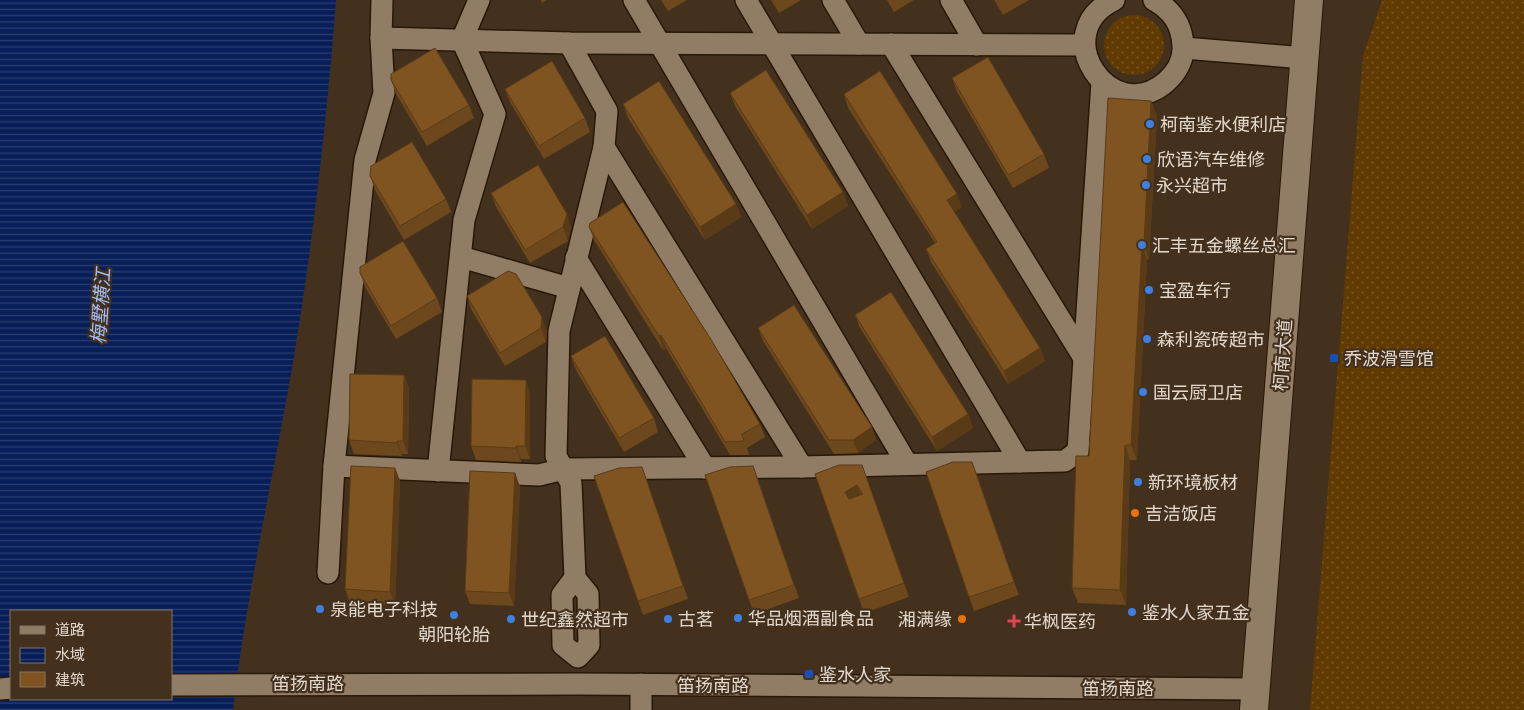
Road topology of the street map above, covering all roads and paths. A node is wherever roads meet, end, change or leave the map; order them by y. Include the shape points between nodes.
1 (382, 0) edge
2 (479, 0) edge
3 (634, 0) edge
4 (746, 0) edge
5 (833, 0) edge
6 (952, 0) edge
7 (1114, 0) edge
8 (1154, 0) edge
9 (1309, 0) edge
10 (1089, 8) edge
11 (381, 38) junction
12 (462, 40) junction
13 (569, 43) junction
14 (659, 43) junction
15 (772, 44) junction
16 (859, 44) junction
17 (891, 44) junction
18 (977, 45) junction
19 (1084, 45) junction
20 (1184, 48) junction
21 (1305, 58) junction
22 (1102, 82) junction
23 (604, 147) junction
24 (461, 257) junction
25 (576, 258) junction
26 (569, 288) junction
27 (1084, 358) junction
28 (1020, 462) junction
29 (907, 464) junction
30 (334, 466) junction
31 (802, 467) junction
32 (704, 468) junction
33 (564, 469) junction
34 (438, 471) junction
35 (328, 573) dead end
36 (578, 684) junction
37 (641, 684) junction
38 (172, 685) edge
39 (1254, 700) edge
40 (641, 710) edge

1 - 11 street
2 - 12 street
3 - 14 street
4 - 15 street
5 - 16 street
6 - 18 street
7 - 10 street
8 - 20 street via 1176,18
9 - 21 main road, 柯南大道
10 - 19 street
11 - 12 street
11 - 30 street via 384,93 365,160
12 - 13 street
12 - 24 street via 495,114 464,220
13 - 14 street
13 - 23 street via 607,111
14 - 15 street
14 - 29 street
15 - 16 street
15 - 28 street
16 - 17 street
17 - 18 street
17 - 27 street
18 - 19 street
19 - 22 street via 1093,72
20 - 21 street
20 - 22 street via 1172,77 1161,87 1146,93 1123,92
21 - 39 main road, 柯南大道
22 - 27 street
23 - 25 street
23 - 31 street
24 - 26 street
24 - 34 street
25 - 26 street
25 - 32 street
26 - 33 street via 558,331 556,456
27 - 28 street via 1078,451 1065,461
28 - 29 street
29 - 31 street
30 - 34 street
30 - 35 street
31 - 32 street
32 - 33 street
33 - 34 street via 539,475
33 - 36 street via 571,483 575,578 588,594 589,645 578,657
36 - 37 street, 笛扬南路
36 - 38 street, 笛扬南路
37 - 39 street, 笛扬南路
37 - 40 street

